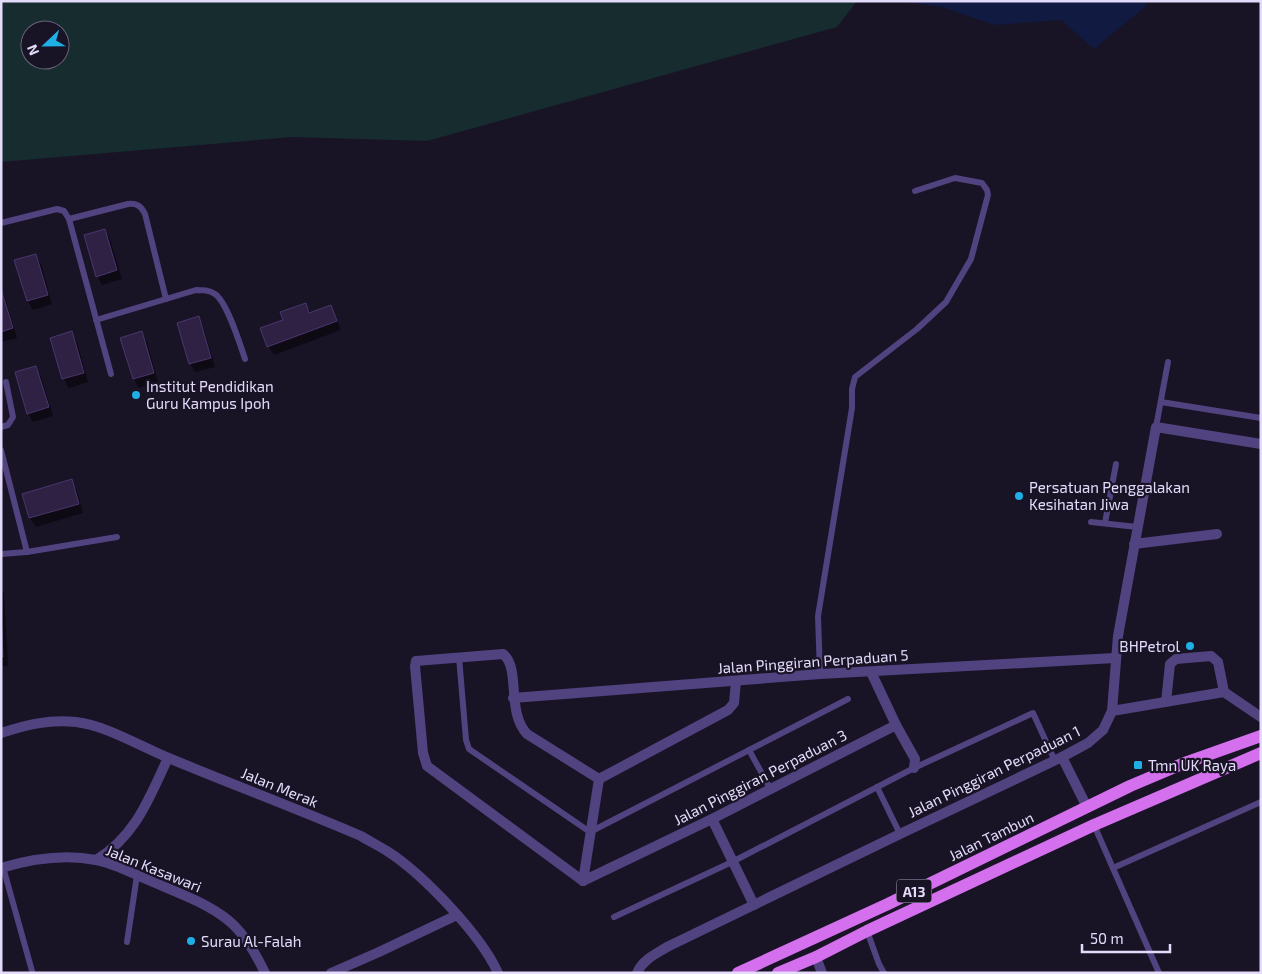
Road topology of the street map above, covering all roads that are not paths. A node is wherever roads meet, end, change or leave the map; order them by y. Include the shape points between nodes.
1 (915, 191) dead end
2 (69, 219) junction
3 (1, 223) edge
4 (166, 299) junction
5 (96, 320) junction
6 (245, 359) dead end
7 (1168, 362) dead end
8 (111, 374) dead end
9 (6, 382) dead end
10 (1161, 402) junction
11 (1261, 418) edge
12 (1, 427) edge
13 (1156, 427) junction
14 (1261, 444) edge
15 (1, 450) edge
16 (1116, 464) dead end
17 (1091, 522) dead end
18 (1105, 523) junction
19 (1137, 527) junction
20 (1217, 534) dead end
21 (117, 538) dead end
22 (1134, 544) junction
23 (27, 552) junction
24 (1, 554) edge
25 (460, 657) junction
26 (1115, 658) junction
27 (871, 672) junction
28 (820, 674) junction
29 (736, 681) junction
30 (1224, 692) junction
31 (513, 698) junction
32 (848, 699) dead end
33 (1166, 702) junction
34 (1112, 711) junction
35 (1261, 716) edge
36 (896, 725) junction
37 (1, 733) edge
38 (1261, 736) edge
39 (750, 750) junction
40 (1261, 753) edge
41 (168, 758) junction
42 (1059, 759) junction
43 (914, 768) junction
44 (1203, 777) junction
45 (599, 779) junction
46 (877, 787) junction
47 (770, 790) junction
48 (1261, 802) edge
49 (1087, 807) junction
50 (712, 819) junction
51 (1094, 825) junction
52 (590, 832) junction
53 (900, 834) junction
54 (96, 860) junction
55 (732, 862) junction
56 (968, 865) junction
57 (2, 868) edge
58 (1113, 868) junction
59 (137, 875) junction
60 (583, 881) junction
61 (898, 899) junction
62 (754, 905) junction
63 (456, 914) junction
64 (614, 917) dead end
65 (867, 931) junction
66 (127, 942) dead end
67 (782, 954) junction
68 (816, 957) junction
69 (32, 971) dead end
70 (265, 973) edge
71 (331, 973) edge
72 (498, 973) edge
73 (637, 973) edge
74 (738, 973) edge
75 (778, 973) edge
76 (822, 973) edge
77 (884, 973) edge
78 (1159, 973) edge

1 - 28 lane via 955,178 982,183 988,195 971,259 946,302 855,377 818,616
2 - 3 lane via 64,211 57,209
2 - 4 lane via 128,204 139,205 145,214
2 - 5 lane
4 - 5 lane
4 - 6 lane via 196,290 214,293 223,304
5 - 8 lane
7 - 10 lane
9 - 12 lane via 13,417 8,425
10 - 11 lane
10 - 13 lane
13 - 14 street
13 - 19 street, Jalan Pinggiran Perpaduan 1
15 - 23 lane
16 - 18 lane
17 - 18 lane
18 - 19 lane
19 - 22 street, Jalan Pinggiran Perpaduan 1
20 - 22 street
21 - 23 lane
22 - 26 street, Jalan Pinggiran Perpaduan 1
23 - 24 lane
25 - 31 street via 503,654 511,664
25 - 52 lane via 469,749
25 - 60 street via 418,660 415,663 427,766
26 - 27 street, Jalan Pinggiran Perpaduan 5
26 - 34 street, Jalan Pinggiran Perpaduan 1
27 - 28 street, Jalan Pinggiran Perpaduan 5
27 - 36 street
28 - 29 street, Jalan Pinggiran Perpaduan 5
29 - 31 street, Jalan Pinggiran Perpaduan 5
29 - 45 street via 734,703 728,710
30 - 33 street
30 - 33 street via 1215,658 1176,659 1170,664
30 - 35 street
31 - 45 street via 518,722 527,734
32 - 39 lane
33 - 34 street
34 - 42 street, Jalan Pinggiran Perpaduan 1 via 1103,730 1088,743
36 - 43 street via 915,759
36 - 47 street, Jalan Pinggiran Perpaduan 3
37 - 41 street, Jalan Merak via 51,721 77,722 111,732
38 - 49 main road, Jalan Tambun / A13 via 1147,778
39 - 47 lane
39 - 52 lane
40 - 44 main road, A13
41 - 54 street via 135,824 114,848
41 - 63 street, Jalan Merak via 360,836 416,873
42 - 43 lane via 1033,713
42 - 49 street
42 - 53 street, Jalan Pinggiran Perpaduan 1
43 - 46 lane
44 - 49 main road via 1104,815 1094,815
44 - 51 main road, A13
45 - 52 street
46 - 53 lane
46 - 55 lane
47 - 50 street, Jalan Pinggiran Perpaduan 3
48 - 58 lane
49 - 56 main road, Jalan Tambun / A13
50 - 55 street
50 - 60 street, Jalan Pinggiran Perpaduan 3
51 - 56 main road via 1076,822 1063,825
51 - 58 lane
51 - 65 main road, A13
52 - 60 street
53 - 62 street, Jalan Pinggiran Perpaduan 1
54 - 57 street, Jalan Kasawari via 49,858
54 - 59 street, Jalan Kasawari
55 - 62 street
55 - 64 lane
56 - 61 main road, Jalan Tambun / A13
57 - 69 lane
58 - 78 lane
59 - 66 lane
59 - 70 street, Jalan Kasawari via 197,901 228,921 257,956
61 - 65 main road via 871,919
61 - 67 main road, Jalan Tambun / A13
62 - 73 street, Jalan Pinggiran Perpaduan 1 via 667,947 646,961
63 - 71 street
63 - 72 street, Jalan Merak via 480,941
65 - 67 main road via 860,924 852,925
65 - 68 main road, A13
65 - 77 lane
67 - 74 main road, Jalan Tambun / A13
68 - 75 main road, A13
68 - 76 street

